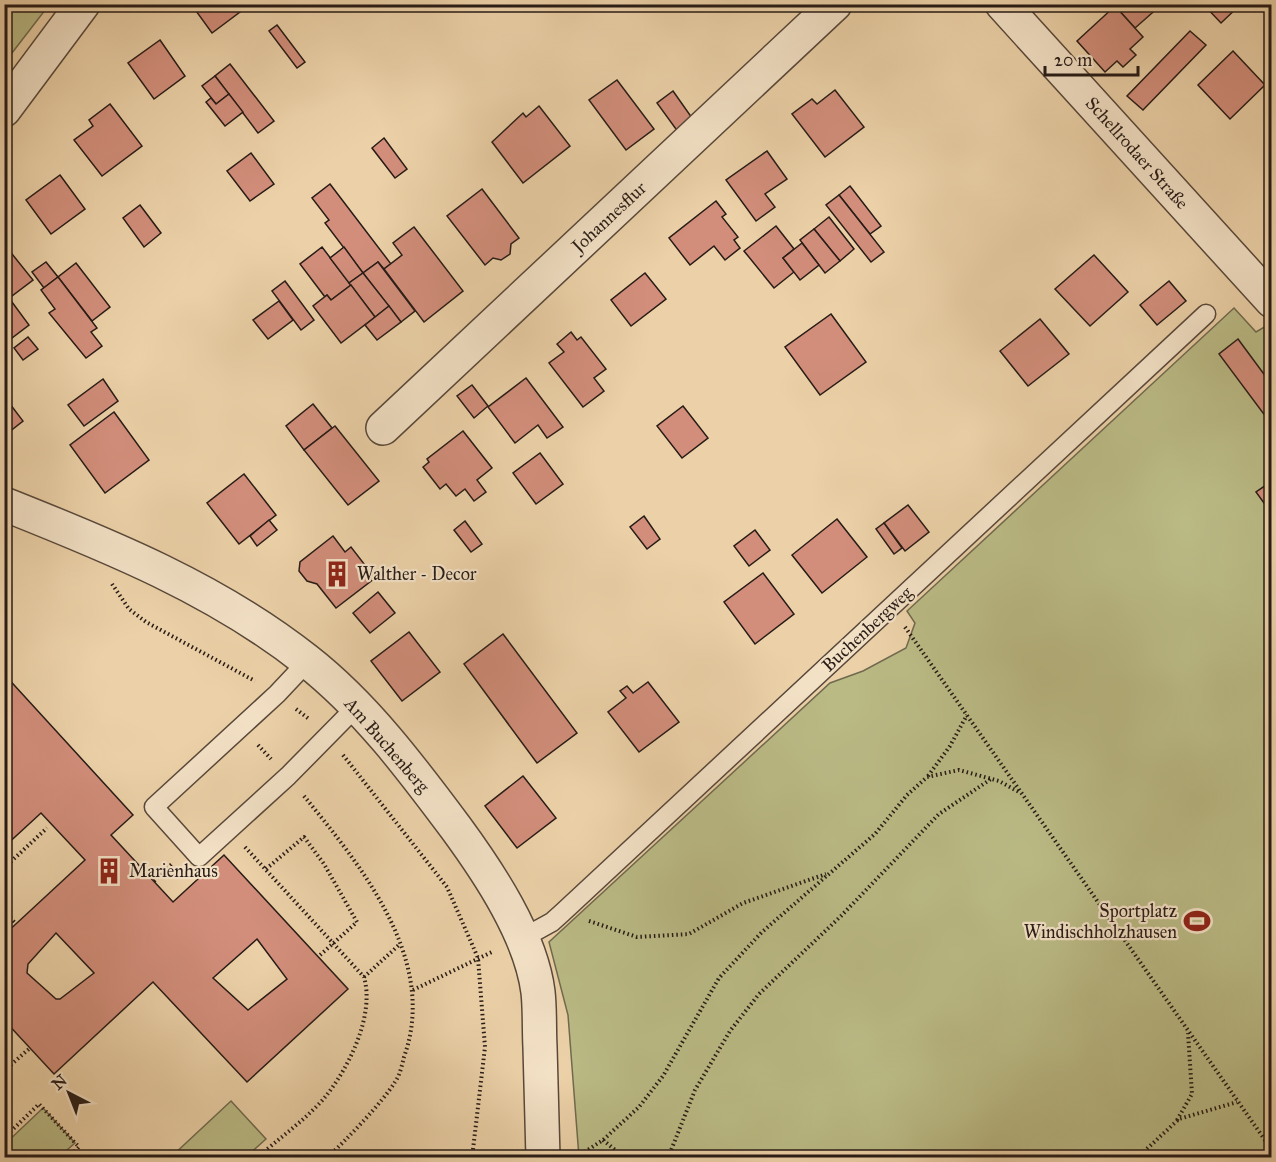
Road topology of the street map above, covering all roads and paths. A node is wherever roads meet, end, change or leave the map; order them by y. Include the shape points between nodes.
1 (84, 4) edge
2 (835, 4) edge
3 (1002, 4) edge
4 (4, 110) edge
5 (1272, 302) edge
6 (1206, 314) dead end
7 (383, 428) dead end
8 (4, 504) edge
9 (110, 581) dead end
10 (891, 607) junction
11 (308, 661) junction
12 (277, 694) junction
13 (357, 706) junction
14 (967, 715) junction
15 (241, 728) junction
16 (326, 738) junction
17 (288, 776) junction
18 (927, 777) junction
19 (991, 778) junction
20 (1022, 793) junction
21 (47, 828) dead end
22 (238, 840) dead end
23 (4, 868) edge
24 (266, 869) junction
25 (830, 872) junction
26 (4, 911) edge
27 (562, 913) junction
28 (16, 924) dead end
29 (523, 938) junction
30 (333, 944) junction
31 (400, 944) junction
32 (318, 957) dead end
33 (478, 958) junction
34 (364, 977) junction
35 (413, 990) junction
36 (1188, 1031) junction
37 (30, 1047) dead end
38 (4, 1071) edge
39 (1237, 1101) junction
40 (1177, 1121) junction
41 (4, 1138) edge
42 (603, 1140) junction
43 (1272, 1150) edge
44 (68, 1158) edge
45 (256, 1158) edge
46 (327, 1158) edge
47 (472, 1158) edge
48 (543, 1158) edge
49 (576, 1158) edge
50 (625, 1158) edge
51 (668, 1158) edge
52 (1137, 1158) edge

1 - 4 street
2 - 7 street, Johannesflur
3 - 5 street, Schellrodaer Straße
6 - 10 lane, Buchenbergweg
8 - 11 street, Am Buchenberg via 119,550 185,582
9 - 12 path via 129,609 146,622
10 - 14 path
10 - 27 lane, Buchenbergweg
11 - 12 lane
11 - 13 street, Am Buchenberg
12 - 15 lane
12 - 16 path
13 - 16 lane
13 - 29 street, Am Buchenberg via 418,777 471,849
14 - 18 path
14 - 20 path
15 - 17 path
15 - 17 lane via 154,807 199,857
16 - 17 lane
16 - 33 path via 447,887
17 - 31 path via 345,847 382,906
18 - 19 path via 958,770
18 - 25 path via 875,834
19 - 20 path
19 - 51 path via 939,814 759,994 730,1031 695,1090
20 - 36 path
21 - 23 path
22 - 24 path
24 - 30 path
24 - 30 path via 304,837 357,922
25 - 27 path via 743,903 689,934 637,937
25 - 42 path via 762,932 719,978 663,1076 639,1107
26 - 28 path
27 - 29 lane, Buchenbergweg
29 - 33 path
29 - 48 street, Am Buchenberg via 538,991
30 - 32 path
30 - 34 path
31 - 34 path
31 - 35 path
33 - 35 path
33 - 47 path via 485,1047
34 - 45 path via 367,1007 348,1060 325,1097
35 - 46 path via 410,1040 395,1082
36 - 39 path
36 - 40 path via 1192,1094
37 - 38 path
39 - 40 path
39 - 43 path
40 - 52 path
41 - 44 path via 39,1104 80,1147
42 - 49 path
42 - 50 path

